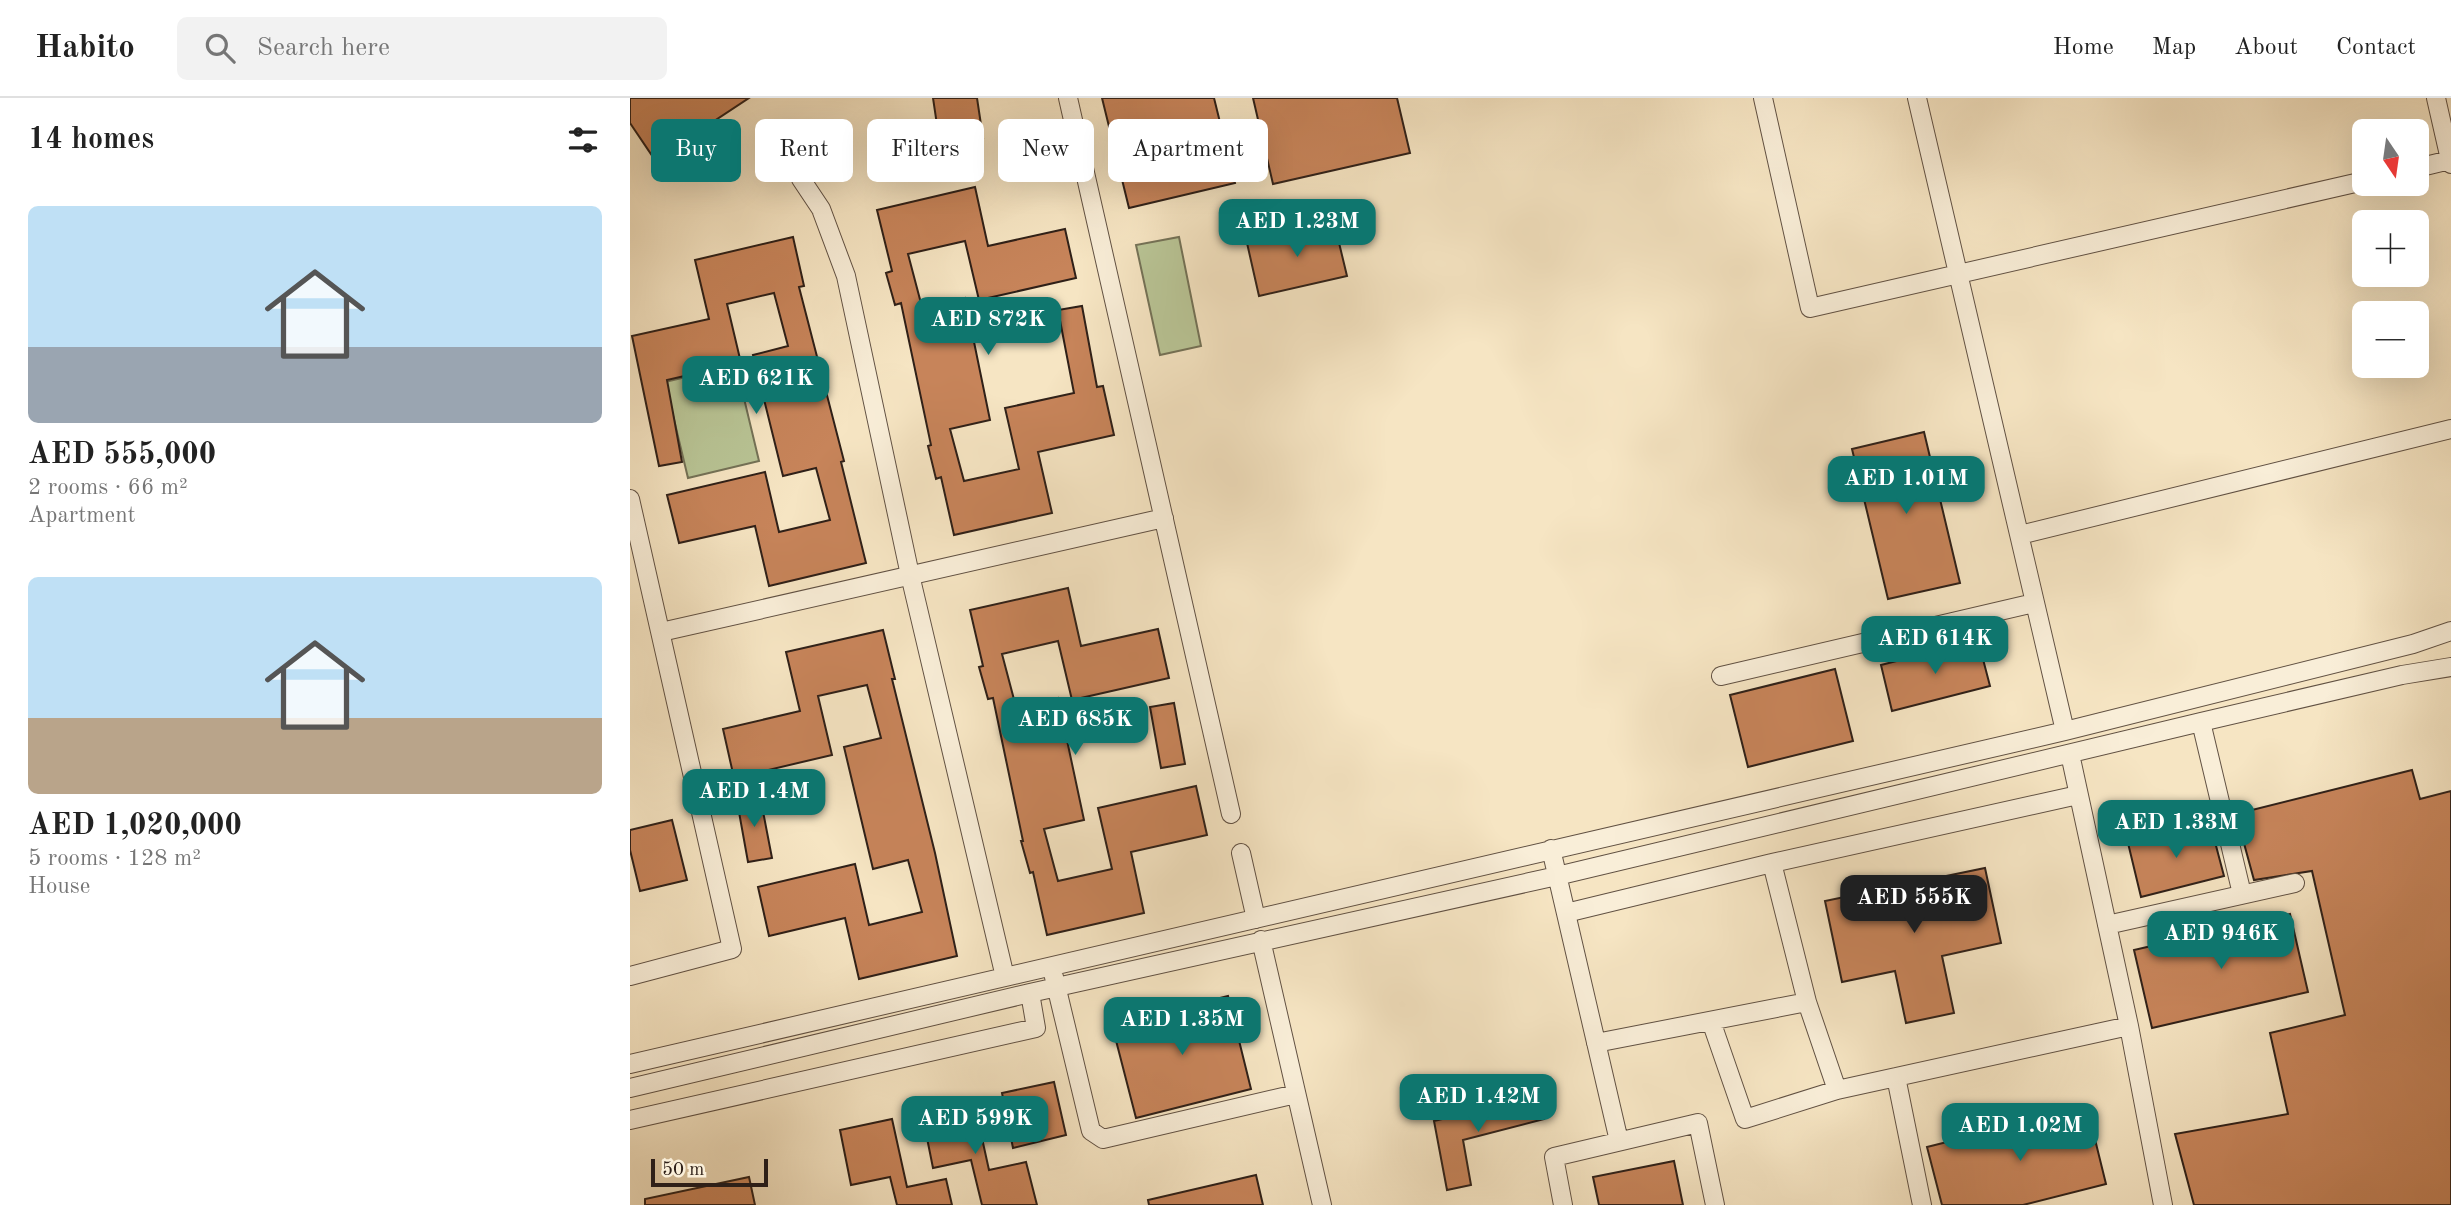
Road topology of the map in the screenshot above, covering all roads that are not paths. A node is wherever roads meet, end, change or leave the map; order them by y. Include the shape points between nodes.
1 (1068, 98) edge
2 (1763, 98) edge
3 (1917, 98) edge
4 (2436, 98) edge
5 (2451, 162) edge
6 (2429, 166) edge
7 (803, 182) edge
8 (2352, 183) edge
9 (1959, 275) junction
10 (2451, 429) edge
11 (630, 499) edge
12 (1164, 518) junction
13 (2020, 535) junction
14 (911, 575) junction
15 (2034, 603) junction
16 (2451, 631) edge
17 (661, 632) junction
18 (2451, 667) edge
19 (1721, 676) dead end
20 (2201, 722) junction
21 (2065, 731) junction
22 (2070, 754) junction
23 (2078, 795) junction
24 (1231, 814) dead end
25 (1551, 849) junction
26 (1241, 853) dead end
27 (1514, 858) junction
28 (1772, 863) junction
29 (1557, 876) junction
30 (2295, 883) dead end
31 (1519, 884) junction
32 (2242, 894) junction
33 (1566, 913) junction
34 (1256, 919) junction
35 (2107, 925) junction
36 (1261, 940) junction
37 (1052, 966) junction
38 (630, 976) edge
39 (1005, 977) junction
40 (1057, 988) junction
41 (1030, 993) junction
42 (1807, 1002) junction
43 (1711, 1021) junction
44 (803, 1024) junction
45 (2129, 1026) junction
46 (769, 1032) junction
47 (1596, 1043) junction
48 (810, 1046) junction
49 (772, 1055) junction
50 (630, 1065) edge
51 (1896, 1077) junction
52 (630, 1088) edge
53 (1837, 1090) junction
54 (1296, 1094) junction
55 (630, 1119) edge
56 (1619, 1141) junction
57 (1322, 1205) edge
58 (1563, 1205) edge
59 (1715, 1205) edge
60 (1922, 1205) edge
61 (2163, 1205) edge

1 - 12 street
2 - 9 street via 1810,308
3 - 9 street
4 - 5 street
5 - 6 street
7 - 14 street via 821,209 846,276
8 - 9 street
9 - 13 street
10 - 13 street
11 - 17 street
12 - 14 street
12 - 24 street
13 - 15 street
14 - 17 street
14 - 39 street
15 - 19 street
15 - 21 street
16 - 21 street
17 - 38 street via 732,949
18 - 20 street
20 - 22 street
20 - 32 street
21 - 25 street
22 - 23 street
22 - 29 street
23 - 28 street
23 - 35 street
25 - 27 street
25 - 29 street
26 - 34 street
27 - 31 street
27 - 34 street
28 - 33 street
28 - 42 street
29 - 31 street
29 - 33 street
30 - 32 street
31 - 36 street
32 - 35 street
33 - 47 street
34 - 37 street
35 - 45 street
36 - 40 street
36 - 54 street
37 - 39 street
37 - 40 street
39 - 44 street
40 - 41 street
40 - 54 street via 1091,1132 1104,1139
41 - 48 street
41 - 55 street via 1036,1028
42 - 43 street
42 - 53 street
43 - 47 street
43 - 53 street via 1745,1119
44 - 46 street
44 - 48 street
45 - 51 street
45 - 61 street
46 - 49 street
46 - 50 street
47 - 56 street
48 - 49 street
49 - 52 street
51 - 53 street
51 - 60 street
54 - 57 street
56 - 58 street via 1553,1157
56 - 59 street via 1698,1123

